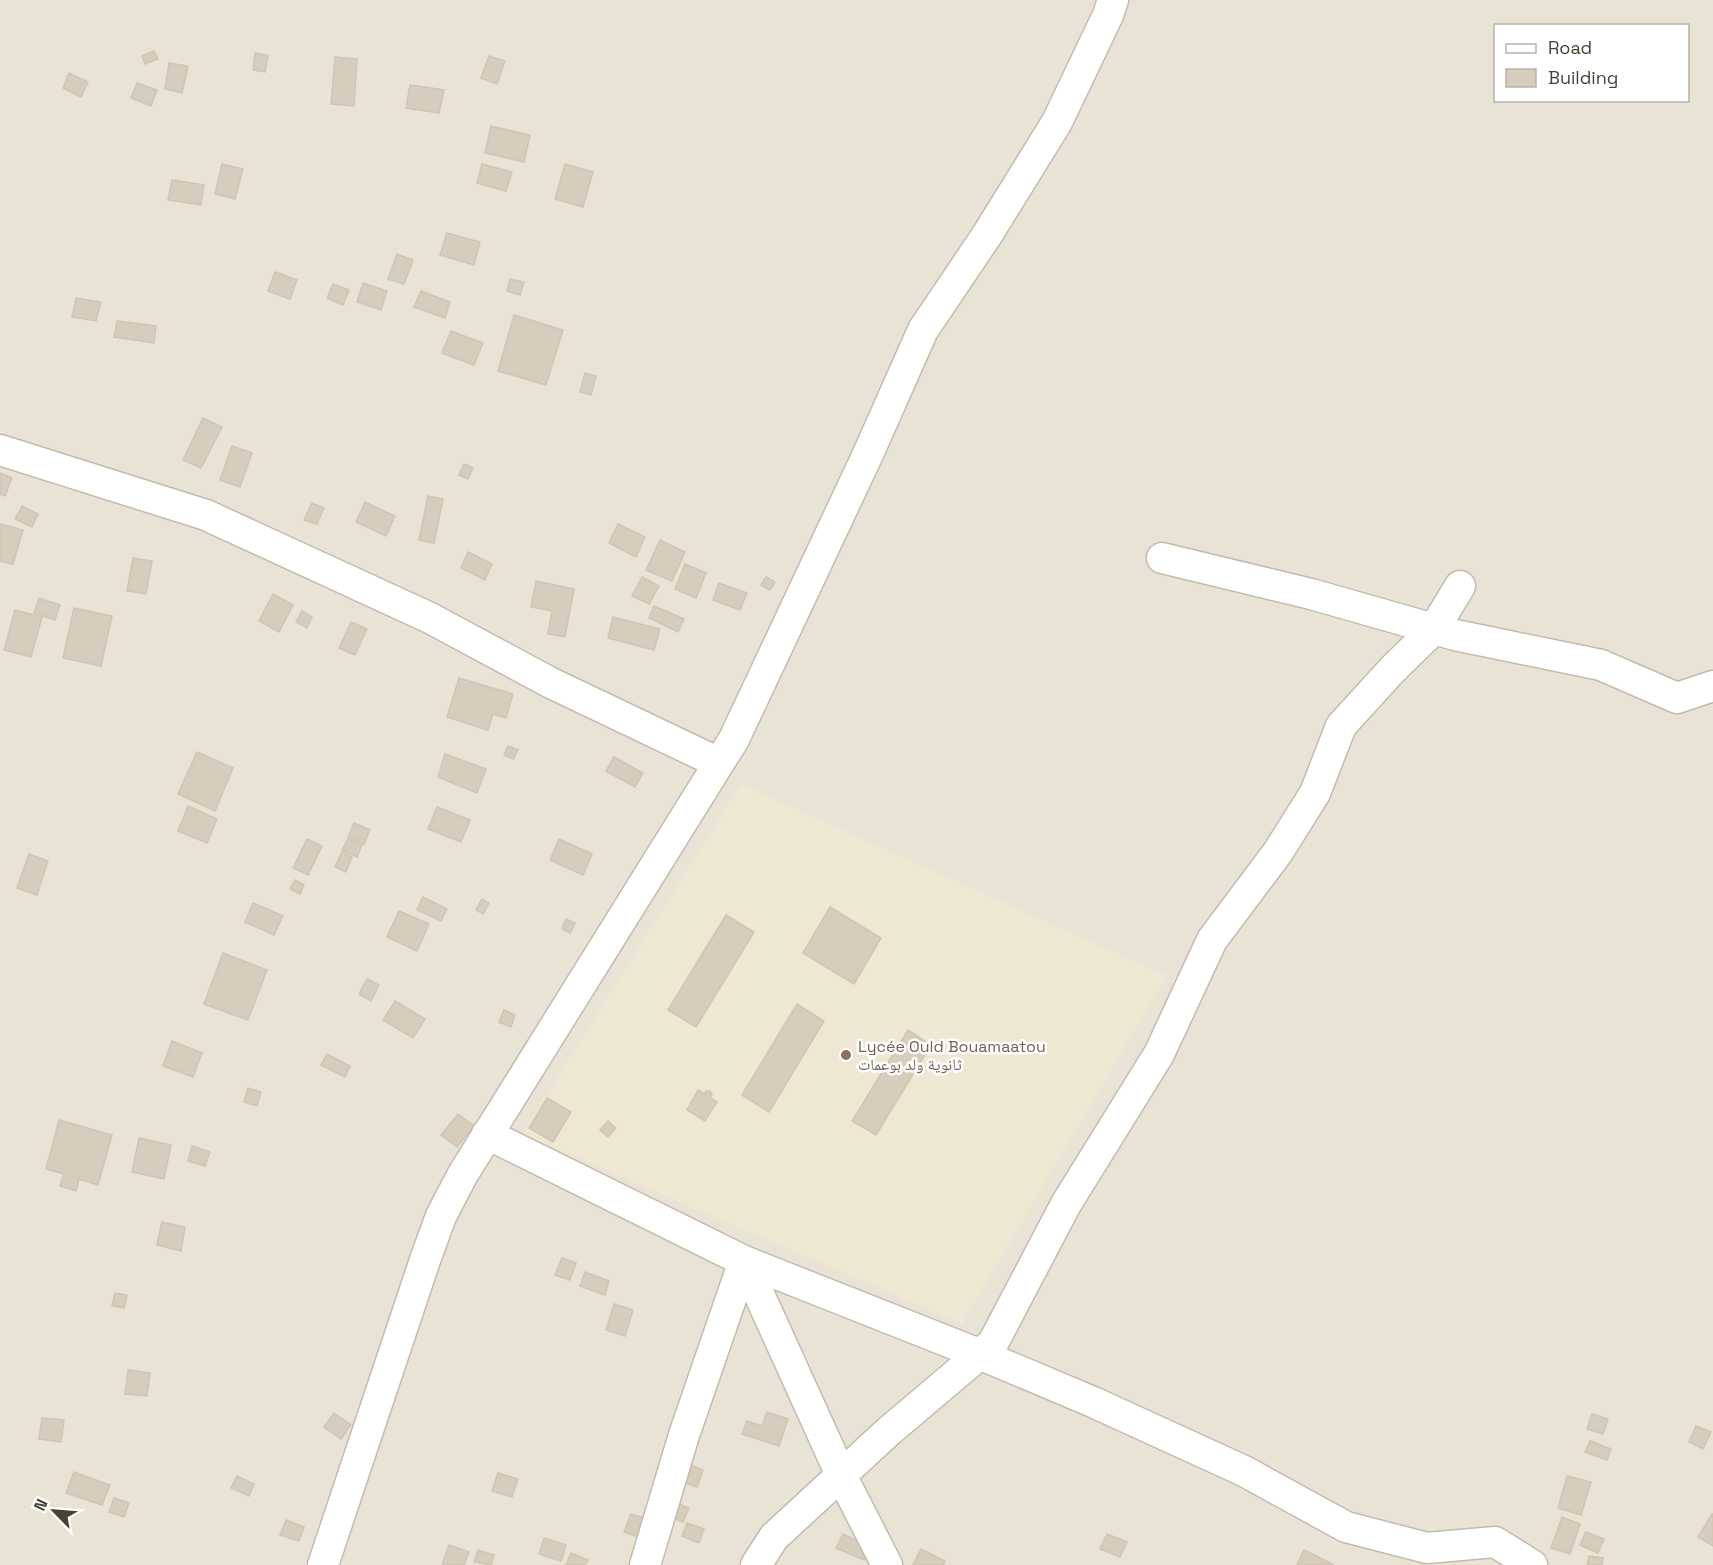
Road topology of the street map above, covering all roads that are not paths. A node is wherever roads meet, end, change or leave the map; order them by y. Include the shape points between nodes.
1 (1113, 0) edge
2 (0, 450) edge
3 (1162, 558) dead end
4 (1460, 586) dead end
5 (1434, 629) junction
6 (1713, 686) edge
7 (719, 763) junction
8 (487, 1134) junction
9 (744, 1261) junction
10 (979, 1354) junction
11 (841, 1475) junction
12 (323, 1565) edge
13 (645, 1565) edge
14 (756, 1565) edge
15 (887, 1565) edge
16 (1532, 1565) edge

1 - 7 street via 1057,122 923,330 734,739
2 - 7 street via 206,515 430,618 551,683
3 - 5 street
4 - 5 street
5 - 6 street via 1600,665 1677,698
5 - 10 street via 1341,726 1315,793 1278,852 1212,940 1159,1054 1066,1204 993,1343
7 - 8 street
8 - 9 street
8 - 12 street via 441,1216 424,1260
9 - 10 street
9 - 11 street
9 - 13 street via 684,1435
10 - 11 street
10 - 16 street via 1244,1471 1346,1527 1427,1548 1495,1542
11 - 14 street via 774,1537
11 - 15 street

